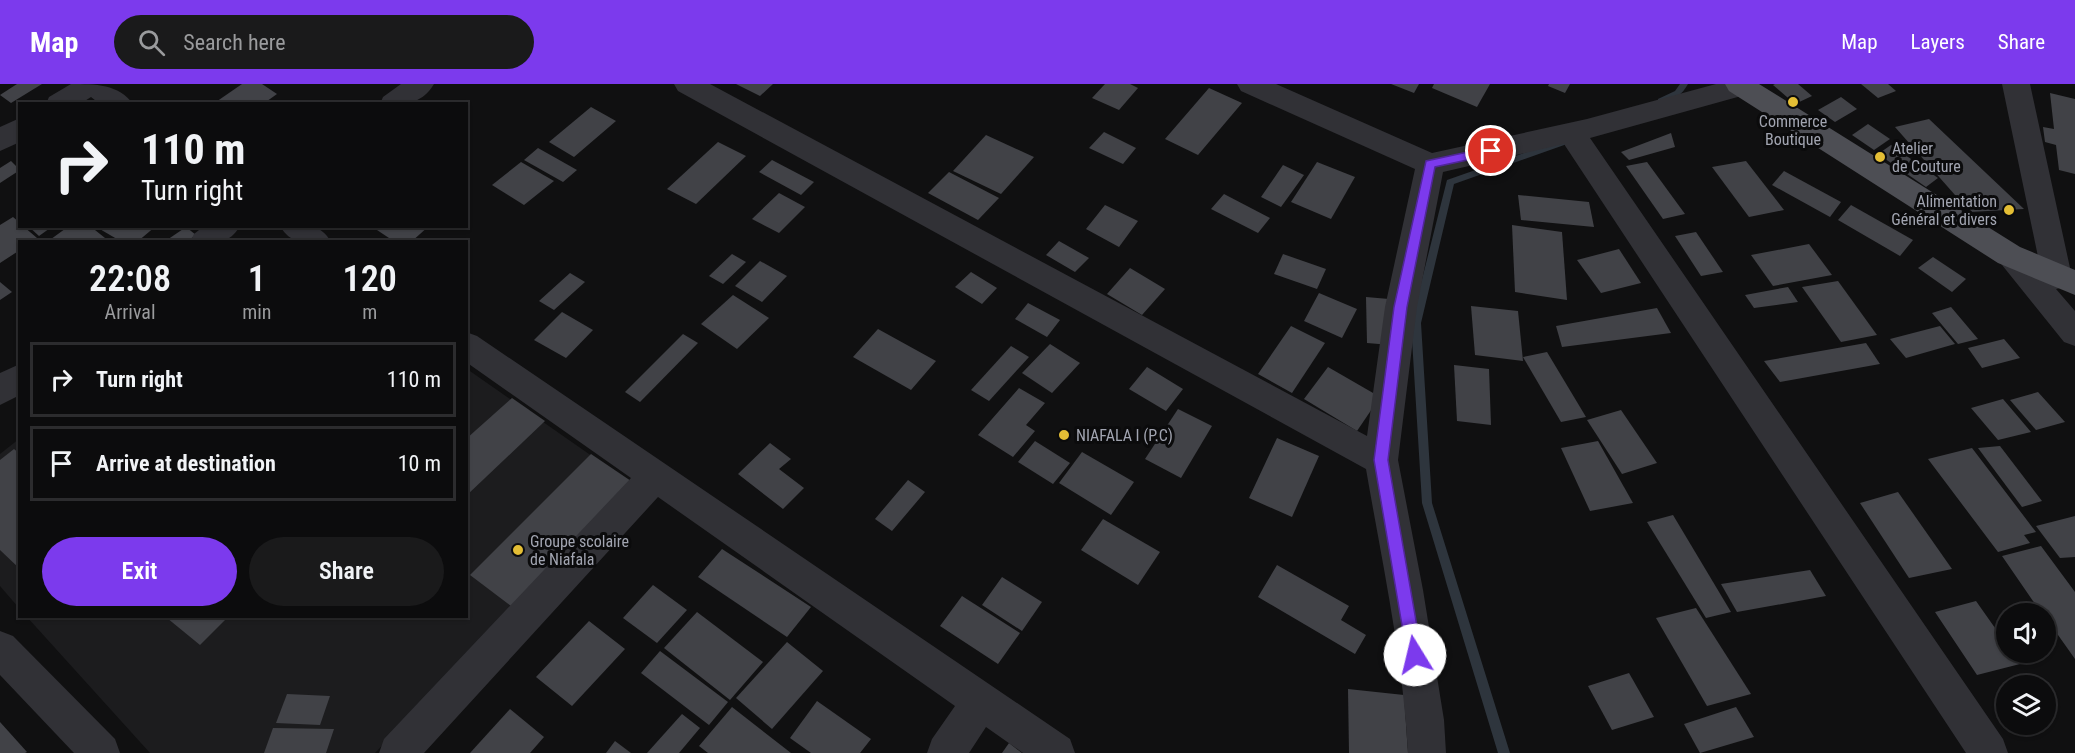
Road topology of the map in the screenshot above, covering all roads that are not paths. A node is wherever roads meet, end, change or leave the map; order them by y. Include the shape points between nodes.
1 (92, 84) edge
2 (420, 84) edge
3 (688, 84) edge
4 (1251, 84) edge
5 (2016, 84) edge
6 (1740, 85) edge
7 (62, 102) edge
8 (117, 102) edge
9 (396, 102) edge
10 (18, 129) edge
11 (1572, 134) junction
12 (0, 141) edge
13 (1430, 164) junction
14 (222, 228) edge
15 (298, 228) edge
16 (208, 240) edge
17 (313, 240) edge
18 (2009, 255) junction
19 (2066, 280) edge
20 (2075, 333) edge
21 (468, 346) edge
22 (18, 378) edge
23 (0, 391) edge
24 (1381, 460) junction
25 (655, 476) junction
26 (0, 649) edge
27 (981, 701) junction
28 (101, 753) edge
29 (398, 753) edge
30 (946, 753) edge
31 (1056, 753) edge
32 (1427, 753) edge
33 (1989, 753) edge

1 - 7 street
1 - 8 street
2 - 9 street
3 - 24 street
4 - 13 street
5 - 19 street
6 - 11 street
6 - 18 main road
10 - 12 street
11 - 13 street
11 - 33 street
13 - 24 street via 1401,307
14 - 16 street
15 - 17 street
18 - 19 main road
18 - 20 street
21 - 25 street
22 - 23 street
24 - 32 street via 1405,590
25 - 27 street
25 - 29 street
26 - 28 street
27 - 30 street
27 - 31 street

